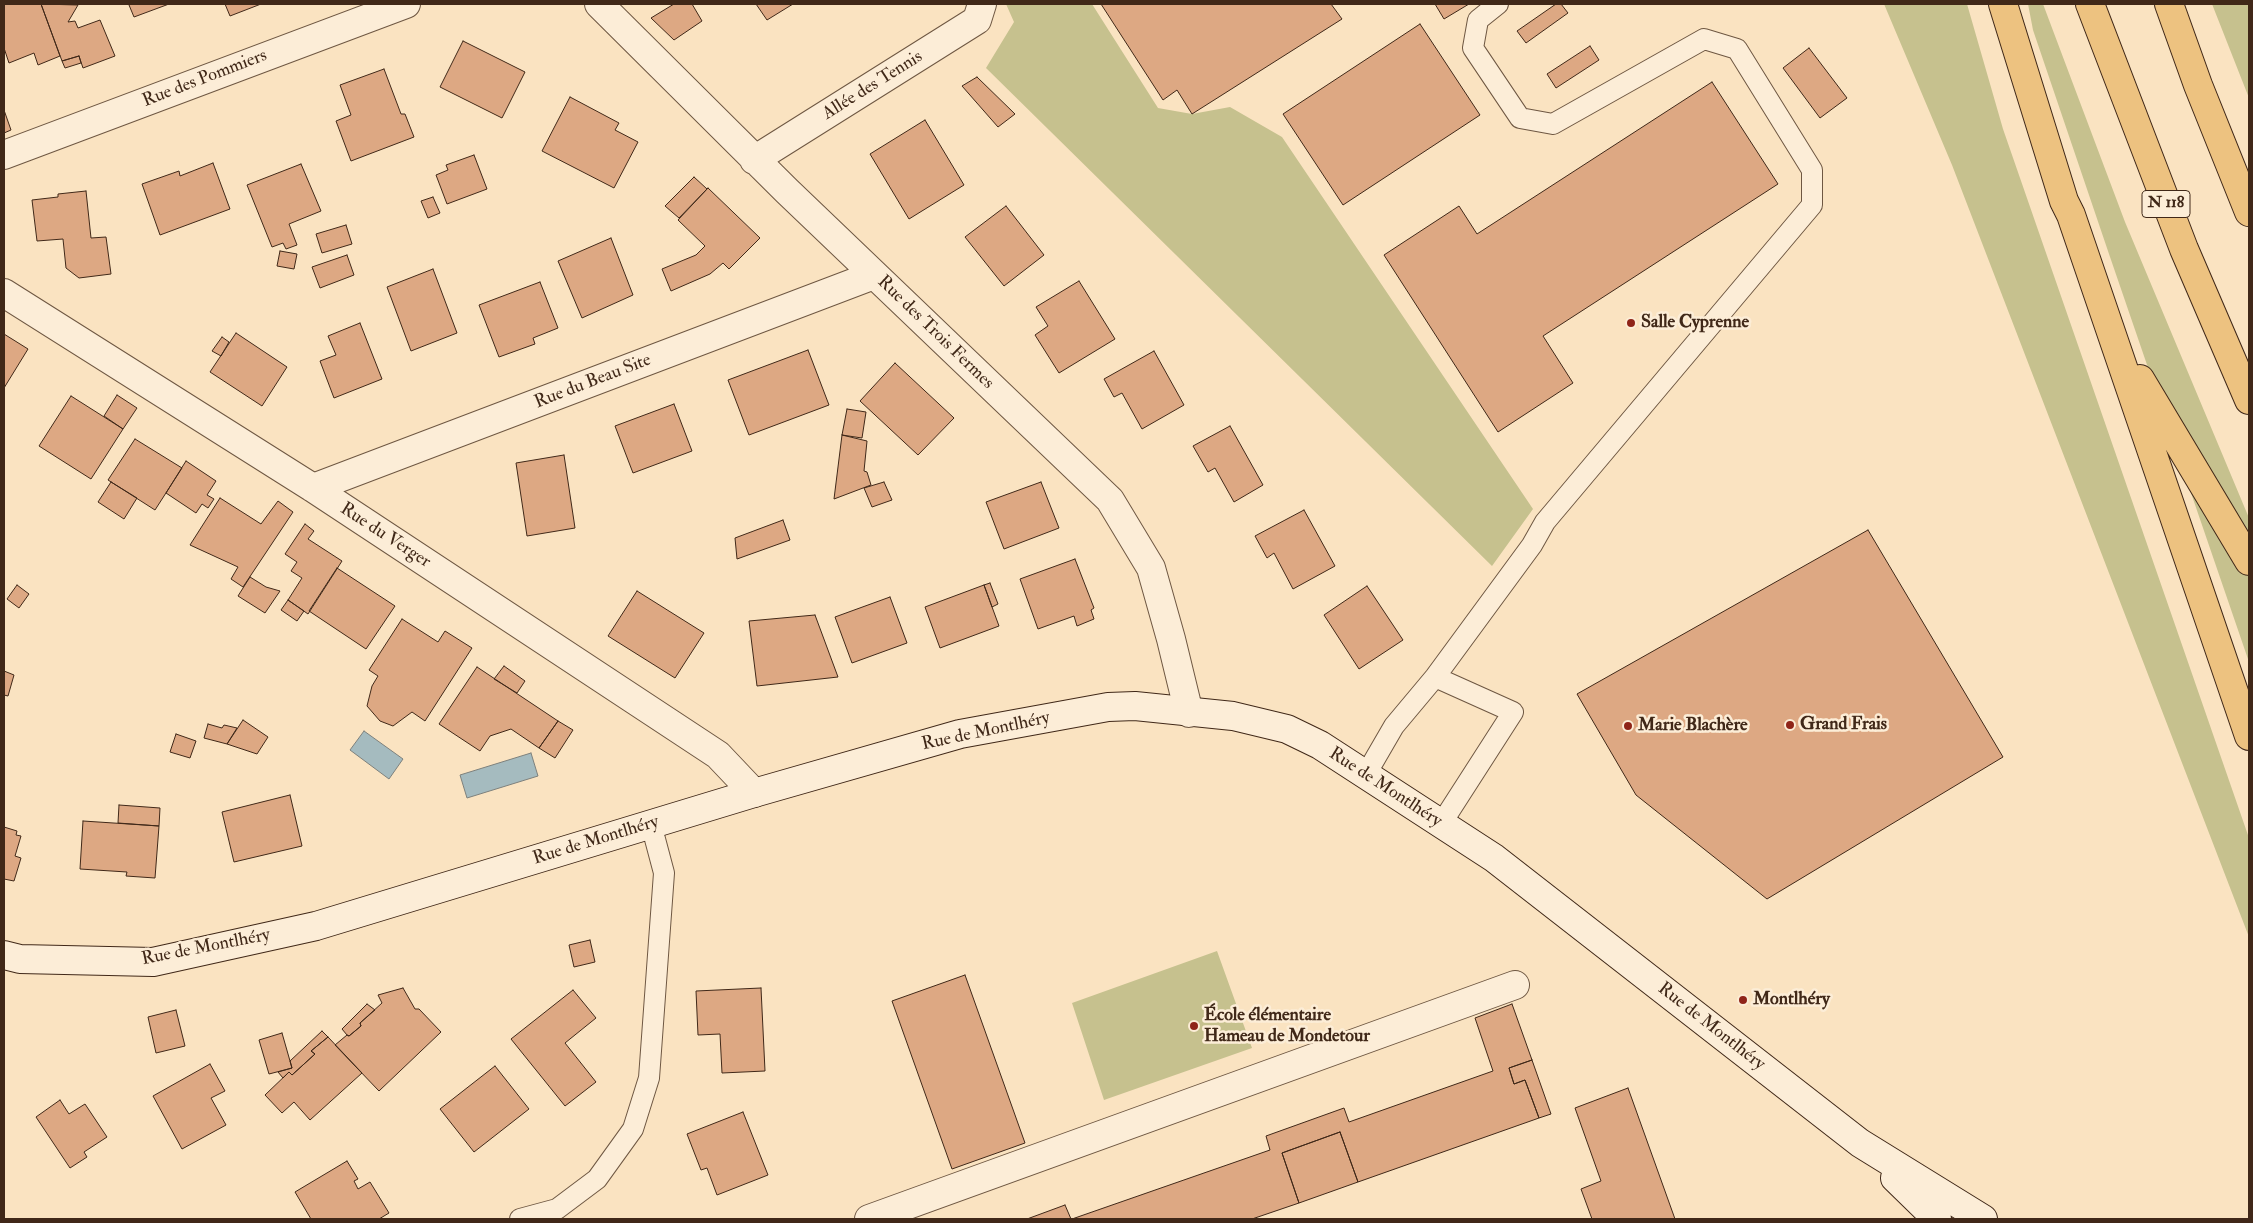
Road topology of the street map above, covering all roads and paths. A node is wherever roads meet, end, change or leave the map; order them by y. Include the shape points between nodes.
1 (406, 4) edge
2 (599, 4) edge
3 (982, 4) edge
4 (1498, 4) edge
5 (2003, 4) edge
6 (2090, 4) edge
7 (2169, 4) edge
8 (4, 155) edge
9 (754, 160) junction
10 (2249, 212) edge
11 (874, 275) junction
12 (4, 293) edge
13 (2112, 333) junction
14 (2249, 400) edge
15 (312, 488) junction
16 (2249, 561) edge
17 (1435, 677) junction
18 (1189, 713) junction
19 (2249, 736) edge
20 (1365, 776) junction
21 (754, 794) junction
22 (651, 824) junction
23 (1441, 824) junction
24 (4, 955) edge
25 (1515, 985) dead end
26 (1860, 1143) junction
27 (520, 1219) edge
28 (869, 1219) edge
29 (1937, 1219) edge
30 (1983, 1219) edge

1 - 8 street, Rue des Pommiers
2 - 9 street, Rue des Trois Fermes
3 - 9 street, Allée des Tennis via 977,20
4 - 17 lane via 1478,20 1473,48 1520,118 1553,124 1704,39 1736,49 1812,170 1812,205 1545,522 1532,545
5 - 13 highway via 2064,201
6 - 14 highway, N 118 via 2184,249
7 - 10 highway
9 - 11 street, Rue des Trois Fermes
11 - 15 street, Rue du Beau Site
11 - 18 street, Rue des Trois Fermes via 1110,500 1150,568
12 - 15 street, Rue du Verger
13 - 16 highway
13 - 19 highway
15 - 21 street, Rue du Verger via 718,755
17 - 20 lane via 1394,726
17 - 23 lane via 1513,712
18 - 20 street, Rue de Montlhéry via 1233,716 1287,729
18 - 21 street, Rue de Montlhéry via 1135,706 1108,707 969,732
20 - 23 street, Rue de Montlhéry
21 - 22 street, Rue de Montlhéry
22 - 24 street, Rue de Montlhéry via 316,926 153,962 20,959
22 - 27 lane via 664,873 649,1078 633,1129 597,1179 557,1209
23 - 26 street, Rue de Montlhéry via 1494,858
25 - 28 street
26 - 29 street, Rue de Montlhéry
26 - 30 street, Rue de Montlhéry

